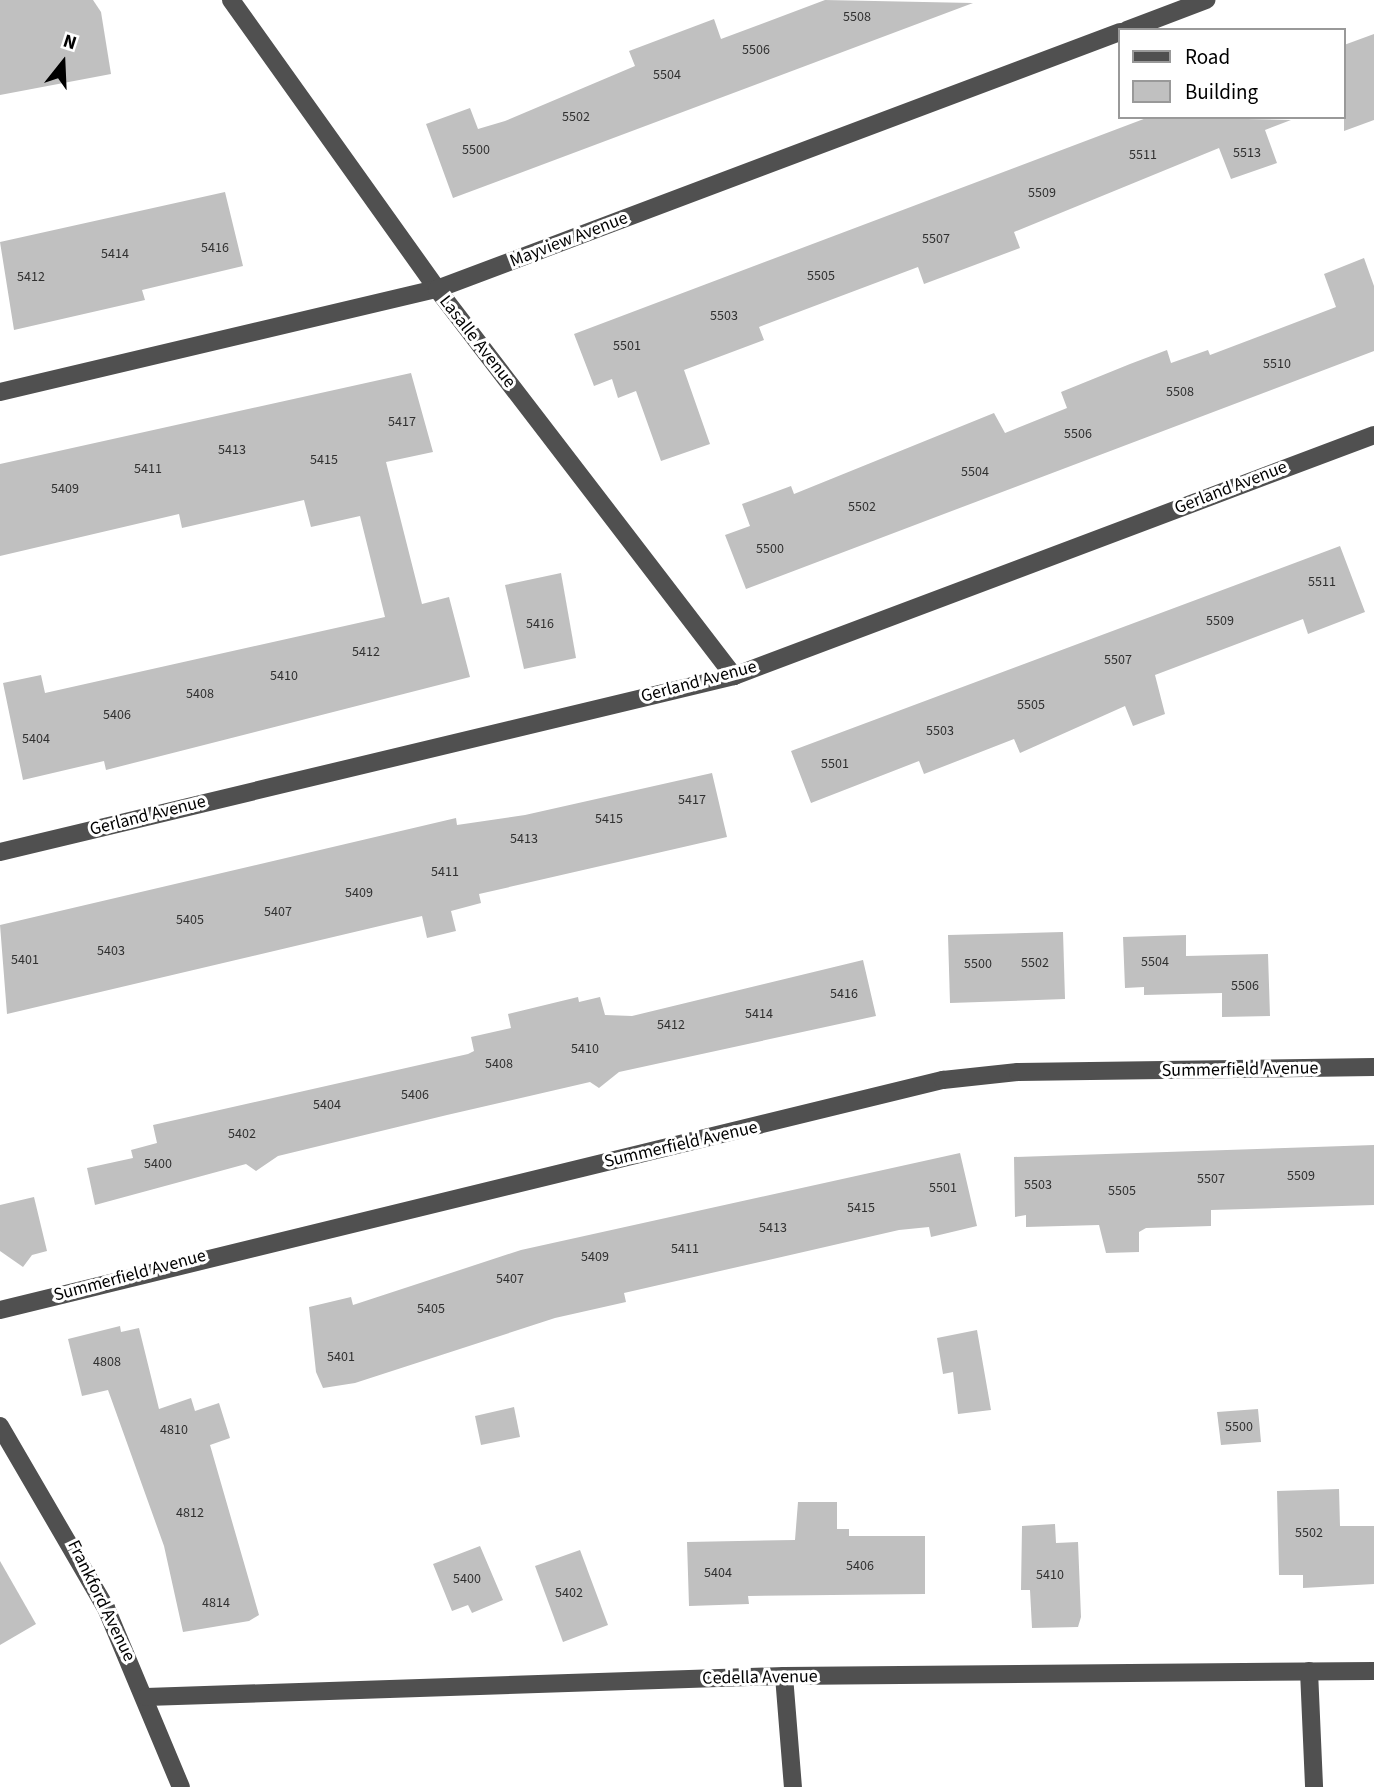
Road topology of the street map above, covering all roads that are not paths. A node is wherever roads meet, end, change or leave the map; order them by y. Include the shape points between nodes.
1 (230, 0) edge
2 (1206, 0) edge
3 (1132, 28) edge
4 (1118, 33) edge
5 (437, 289) junction
6 (0, 392) edge
7 (1374, 435) edge
8 (734, 676) junction
9 (0, 852) edge
10 (1374, 1067) edge
11 (0, 1310) edge
12 (0, 1426) edge
13 (1309, 1671) junction
14 (1374, 1671) edge
15 (784, 1676) junction
16 (146, 1697) junction
17 (181, 1787) edge
18 (793, 1787) edge
19 (1314, 1787) edge

1 - 5 street, Lasalle Avenue
2 - 3 street
4 - 5 street, Mayview Avenue
5 - 6 street, Mayview Avenue
5 - 8 street, Lasalle Avenue
7 - 8 street, Gerland Avenue
8 - 9 street, Gerland Avenue
10 - 11 street, Summerfield Avenue via 1018,1072 943,1080
12 - 16 street, Frankford Avenue via 65,1529
13 - 14 street, Cedella Avenue
13 - 15 street, Cedella Avenue
13 - 19 street
15 - 16 street, Cedella Avenue
15 - 18 street
16 - 17 street, Frankford Avenue

